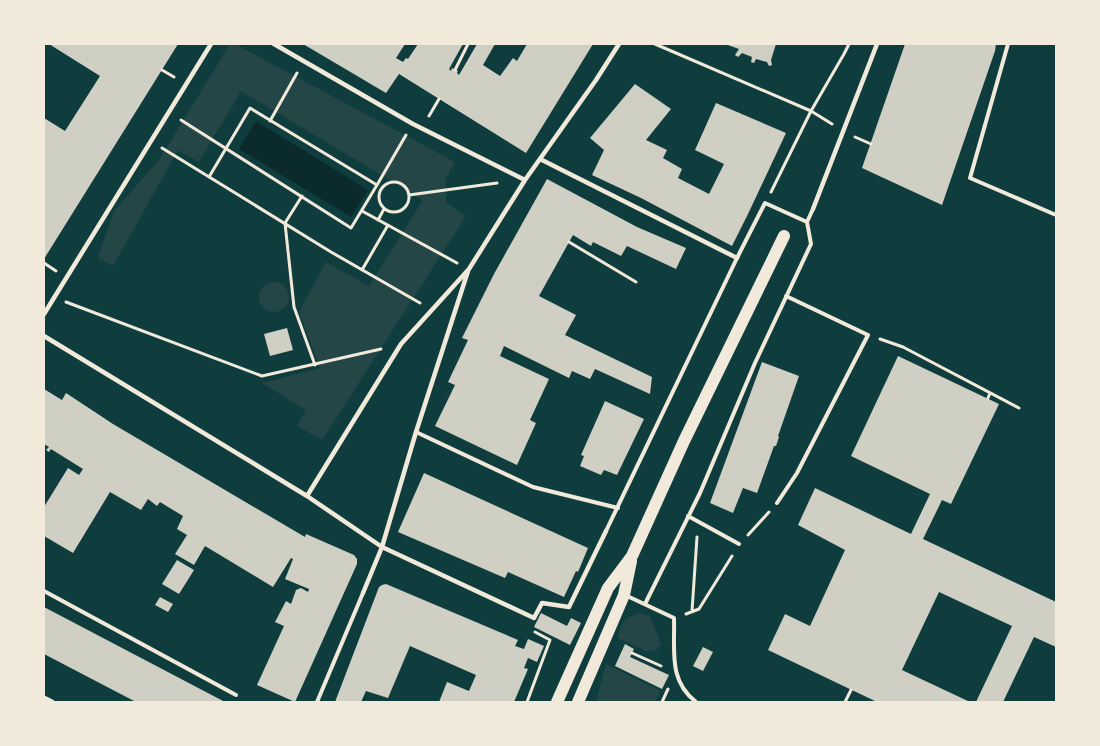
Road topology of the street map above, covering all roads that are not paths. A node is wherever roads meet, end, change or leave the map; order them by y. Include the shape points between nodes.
1 (211, 44) edge
2 (274, 44) edge
3 (619, 44) edge
4 (878, 44) edge
5 (1008, 44) edge
6 (540, 159) junction
7 (525, 180) junction
8 (813, 209) joint
9 (1056, 214) edge
10 (808, 222) junction
11 (784, 236) dead end
12 (736, 258) junction
13 (469, 269) junction
14 (786, 296) junction
15 (44, 314) edge
16 (44, 336) edge
17 (416, 432) junction
18 (307, 496) junction
19 (777, 503) road end
20 (618, 508) junction
21 (688, 516) junction
22 (606, 531) joint
23 (739, 544) road end
24 (382, 547) junction
25 (632, 556) junction
26 (44, 591) edge
27 (363, 593) joint
28 (624, 595) junction
29 (645, 604) junction
30 (236, 695) dead end
31 (44, 698) edge
32 (52, 702) edge
33 (317, 702) edge
34 (557, 702) edge
35 (578, 702) edge
36 (696, 702) edge

1 - 15 street
2 - 7 street via 413,124
3 - 6 street
4 - 8 street
5 - 9 lane via 970,178
6 - 7 street
6 - 12 street
7 - 13 street
8 - 10 lane
10 - 12 lane via 766,203
10 - 14 lane via 811,244
11 - 25 main road
12 - 20 lane
13 - 17 street
13 - 18 street via 401,344
14 - 19 lane via 868,335 797,474
14 - 21 lane
16 - 18 street
17 - 20 lane via 533,487
17 - 24 street
18 - 24 street
20 - 22 lane
21 - 23 lane
21 - 29 lane
22 - 24 street via 569,608 542,603 534,618
24 - 27 street
25 - 28 main road
25 - 34 main road via 608,588
26 - 30 lane
27 - 33 lane
28 - 29 lane
28 - 35 main road
29 - 36 lane via 674,618 675,673 685,694
31 - 32 street

